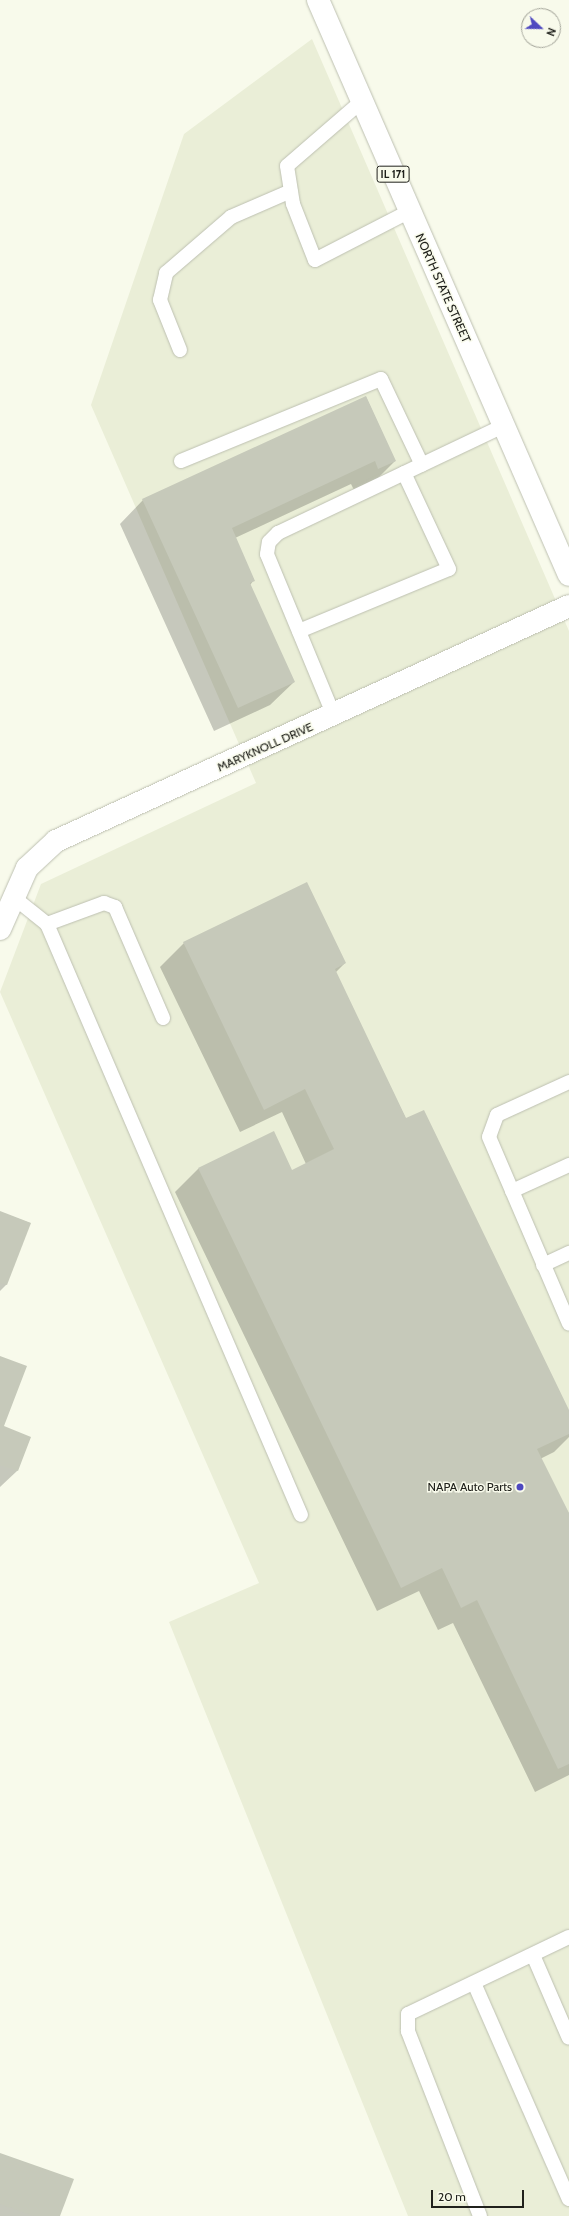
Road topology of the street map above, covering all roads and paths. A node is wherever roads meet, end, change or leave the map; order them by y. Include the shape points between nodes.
1 (318, 0) edge
2 (362, 101) junction
3 (291, 191) junction
4 (410, 211) junction
5 (180, 350) dead end
6 (503, 426) junction
7 (181, 461) dead end
8 (422, 464) junction
9 (404, 473) junction
10 (569, 575) edge
11 (569, 606) edge
12 (299, 631) junction
13 (334, 716) junction
14 (12, 896) junction
15 (47, 924) junction
16 (0, 929) edge
17 (162, 1018) dead end
18 (569, 1082) edge
19 (569, 1165) edge
20 (512, 1191) junction
21 (569, 1253) edge
22 (543, 1265) junction
23 (569, 1324) edge
24 (301, 1515) dead end
25 (569, 1937) edge
26 (533, 1955) junction
27 (474, 1983) junction
28 (569, 2038) edge
29 (569, 2199) edge
30 (480, 2216) edge

1 - 2 street, NORTH STATE STREET / IL 171
2 - 3 lane via 287,166
2 - 4 street, NORTH STATE STREET / IL 171
3 - 4 lane via 315,260
3 - 5 lane via 231,217 166,273 160,300
4 - 6 street, NORTH STATE STREET / IL 171
6 - 8 lane
6 - 10 street, NORTH STATE STREET / IL 171
7 - 8 lane via 381,380
8 - 9 lane
9 - 12 lane via 278,533 270,542 267,554
9 - 12 lane via 449,569
11 - 13 street, MARYKNOLL DRIVE
12 - 13 lane
13 - 14 street, MARYKNOLL DRIVE via 56,841 27,868
14 - 15 lane
14 - 16 street, MARYKNOLL DRIVE
15 - 17 lane via 104,904 115,907
15 - 24 lane
18 - 20 lane via 497,1115 489,1137
19 - 20 lane
20 - 22 lane
21 - 22 lane
22 - 23 lane
25 - 26 lane
26 - 27 lane
26 - 28 lane
27 - 29 lane
27 - 30 lane via 408,2014 408,2031

